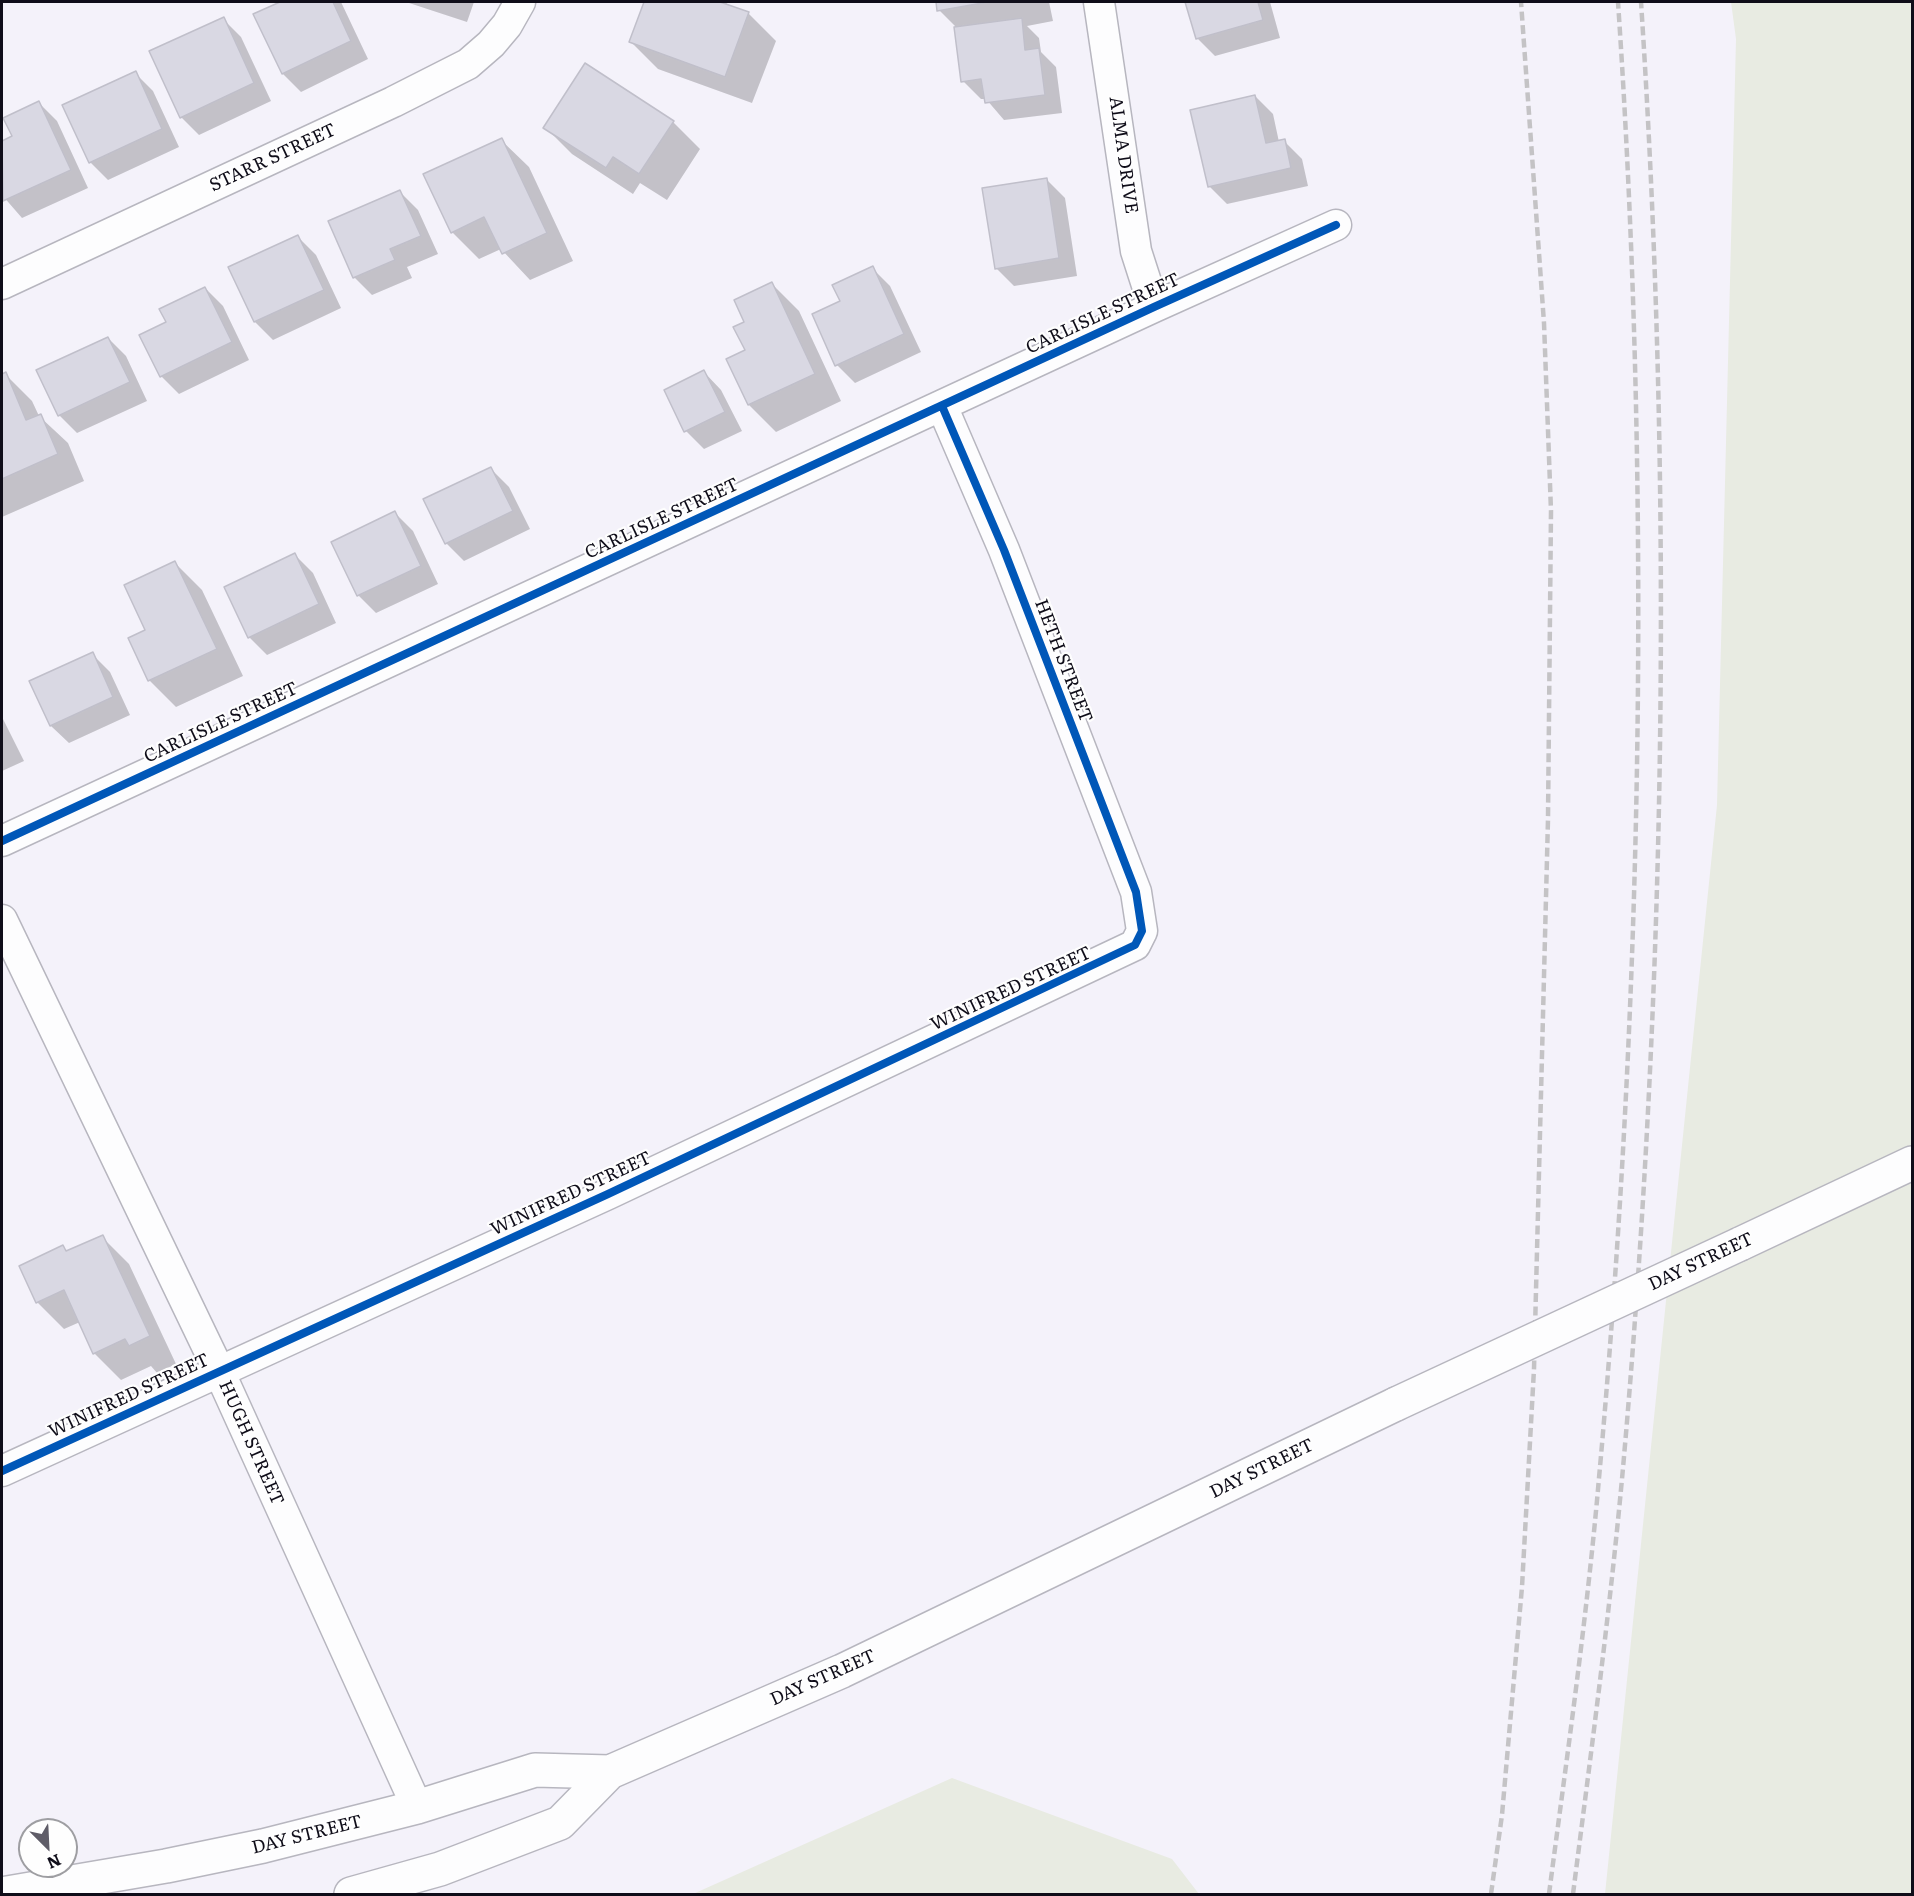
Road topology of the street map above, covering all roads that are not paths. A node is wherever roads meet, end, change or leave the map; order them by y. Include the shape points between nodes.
1 (520, 2) edge
2 (1099, 2) edge
3 (1336, 225) dead end
4 (2, 284) edge
5 (1154, 307) junction
6 (942, 406) junction
7 (2, 841) edge
8 (2, 920) edge
9 (1142, 931) joint
10 (1912, 1163) edge
11 (219, 1371) junction
12 (2, 1471) edge
13 (610, 1772) junction
14 (417, 1807) junction
15 (2, 1894) edge
16 (351, 1894) edge

1 - 4 street, STARR STREET via 491,45 468,63 393,102
2 - 5 street, ALMA DRIVE via 1136,251
3 - 5 street, CARLISLE STREET
5 - 6 street, CARLISLE STREET
6 - 7 street, CARLISLE STREET
6 - 9 street, HETH STREET via 1004,550 1136,892
8 - 11 street, HUGH STREET
9 - 11 street, WINIFRED STREET via 1135,945 1121,954
10 - 13 main road, DAY STREET, bridge via 1396,1404 842,1671
11 - 12 street, WINIFRED STREET
11 - 14 street, HUGH STREET
13 - 14 main road, DAY STREET via 535,1770
13 - 16 main road, DAY STREET via 560,1823 440,1869
14 - 15 main road, DAY STREET via 188,1862

